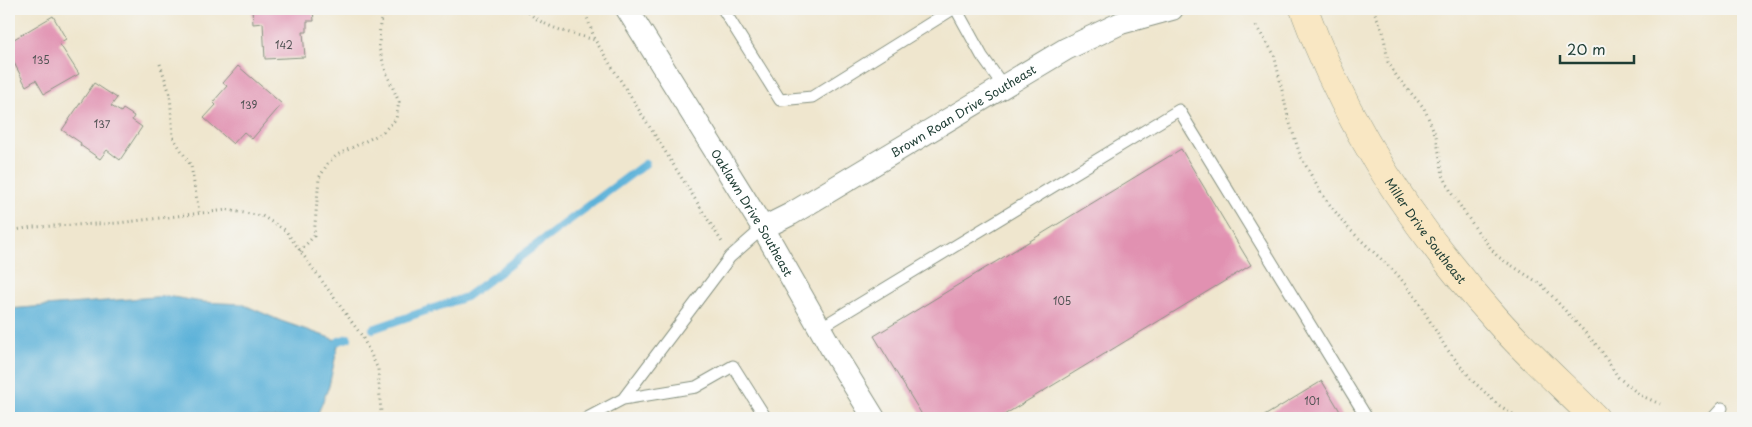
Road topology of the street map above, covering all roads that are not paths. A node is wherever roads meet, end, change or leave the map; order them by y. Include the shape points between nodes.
1 (627, 9) edge
2 (723, 9) edge
3 (952, 9) edge
4 (956, 9) edge
5 (1172, 9) edge
6 (1304, 9) edge
7 (1004, 87) junction
8 (763, 228) junction
9 (820, 328) junction
10 (623, 400) junction
11 (1722, 408) dead end
12 (587, 418) edge
13 (766, 418) edge
14 (874, 418) edge
15 (1367, 418) edge
16 (1595, 418) edge
17 (1713, 418) edge

1 - 8 street, Oaklawn Drive Southeast
2 - 3 lane via 780,100 812,97
4 - 7 lane
5 - 7 street, Brown Roan Drive Southeast via 1121,23 1066,50
6 - 16 main road, Miller Drive Southeast via 1318,48 1392,187 1449,264 1496,320
7 - 8 street, Brown Roan Drive Southeast
8 - 9 street, Oaklawn Drive Southeast
8 - 10 lane via 730,256
9 - 14 street, Oaklawn Drive Southeast
9 - 15 lane via 1179,110
10 - 12 lane
10 - 13 lane via 696,387 733,366
11 - 17 lane

